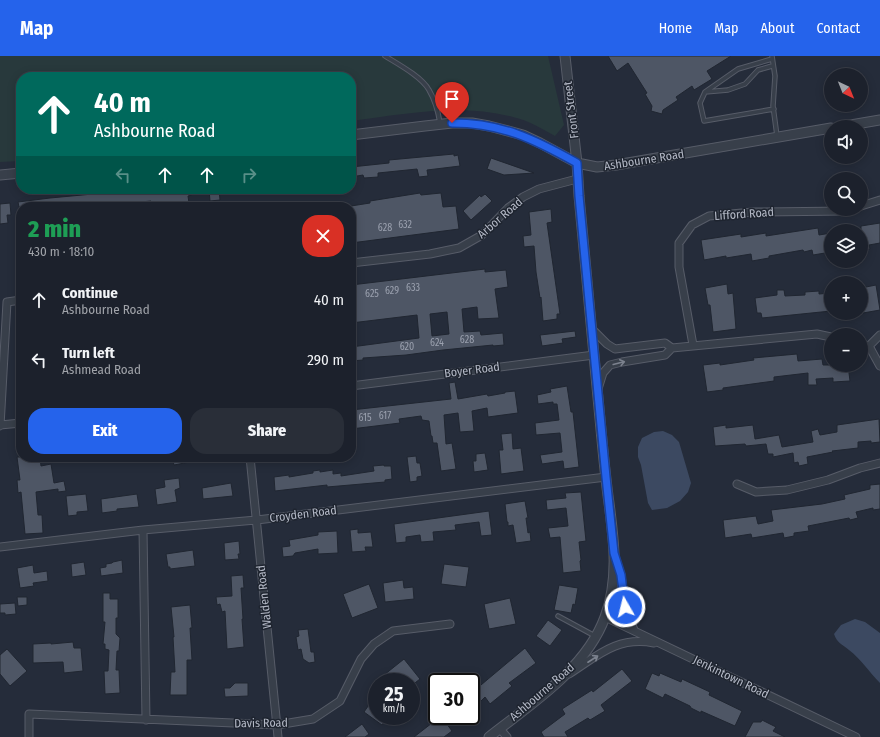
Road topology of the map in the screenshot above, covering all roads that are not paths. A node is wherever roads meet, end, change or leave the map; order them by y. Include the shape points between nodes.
1 (385, 56) edge
2 (565, 56) edge
3 (772, 57) edge
4 (772, 66) junction
5 (705, 92) junction
6 (774, 110) junction
7 (880, 120) edge
8 (868, 122) edge
9 (440, 125) junction
10 (824, 129) edge
11 (356, 133) edge
12 (778, 137) junction
13 (577, 163) junction
14 (16, 173) edge
15 (0, 175) edge
16 (577, 179) junction
17 (880, 200) edge
18 (868, 204) edge
19 (824, 211) edge
20 (356, 263) edge
21 (16, 301) edge
22 (592, 329) junction
23 (824, 335) edge
24 (880, 335) edge
25 (693, 345) junction
26 (869, 346) joint
27 (672, 348) junction
28 (594, 355) junction
29 (880, 366) edge
30 (356, 385) edge
31 (597, 391) junction
32 (16, 424) edge
33 (0, 426) edge
34 (251, 462) edge
35 (880, 463) edge
36 (606, 477) junction
37 (737, 484) dead end
38 (257, 520) junction
39 (143, 530) junction
40 (0, 547) edge
41 (614, 553) junction
42 (558, 616) dead end
43 (605, 617) junction
44 (450, 624) dead end
45 (634, 630) junction
46 (595, 636) junction
47 (663, 644) junction
48 (560, 680) junction
49 (146, 720) junction
50 (277, 725) junction
51 (500, 728) junction
52 (29, 737) edge
53 (278, 737) edge
54 (489, 737) edge
55 (507, 737) edge
56 (856, 737) edge

1 - 9 lane via 414,75 429,89 437,106
2 - 13 street, Front Street
3 - 4 lane
3 - 5 lane via 755,65 738,68
4 - 5 lane via 758,70 746,84 728,90
4 - 6 lane via 775,76
5 - 6 lane via 700,103 704,122
6 - 12 lane
7 - 8 street
9 - 11 street
9 - 13 street via 472,124 504,130 540,143
10 - 12 street, Ashbourne Road
12 - 13 street, Ashbourne Road via 616,165 596,167
13 - 16 street, Ashbourne Road
14 - 15 street
16 - 20 street, Arbor Road via 539,189 523,197 508,208 482,235 459,248
16 - 22 street, Ashbourne Road
17 - 18 street
19 - 25 street, Lifford Road via 753,212 709,216 692,225 679,243 679,267
21 - 33 street via 7,302
22 - 27 street via 615,349 666,343
22 - 28 street, Ashbourne Road
23 - 25 street
24 - 26 street
25 - 27 street
26 - 29 street
31 -> 27 street via 603,373 610,365 665,355
28 - 30 street, Boyer Road
28 - 31 street, Ashbourne Road
31 - 36 street, Ashbourne Road
32 - 33 street
34 - 38 street, Walden Road
35 - 37 street via 788,490 756,492
36 - 38 street, Croyden Road
36 - 41 street, Ashbourne Road
38 - 39 street, Croyden Road
38 - 50 street, Walden Road
39 - 40 street, Croyden Road
39 - 49 street
41 - 43 street, Ashbourne Road via 614,583
41 - 45 street via 621,575 625,607
42 - 46 lane
43 - 45 street, Jenkintown Road
43 - 46 street, Ashbourne Road
44 - 50 street, Davis Road via 393,631 374,644 361,659 340,701 313,719
45 - 47 street, Jenkintown Road
46 - 48 street, Ashbourne Road via 582,656
48 -> 47 street via 614,646 642,641
47 - 56 street, Jenkintown Road
48 - 51 street, Ashbourne Road
49 - 50 street, Davis Road
49 - 52 street, Davis Road via 29,714
50 - 53 street, Walden Road
51 - 54 street, Ashbourne Road
51 - 55 street

